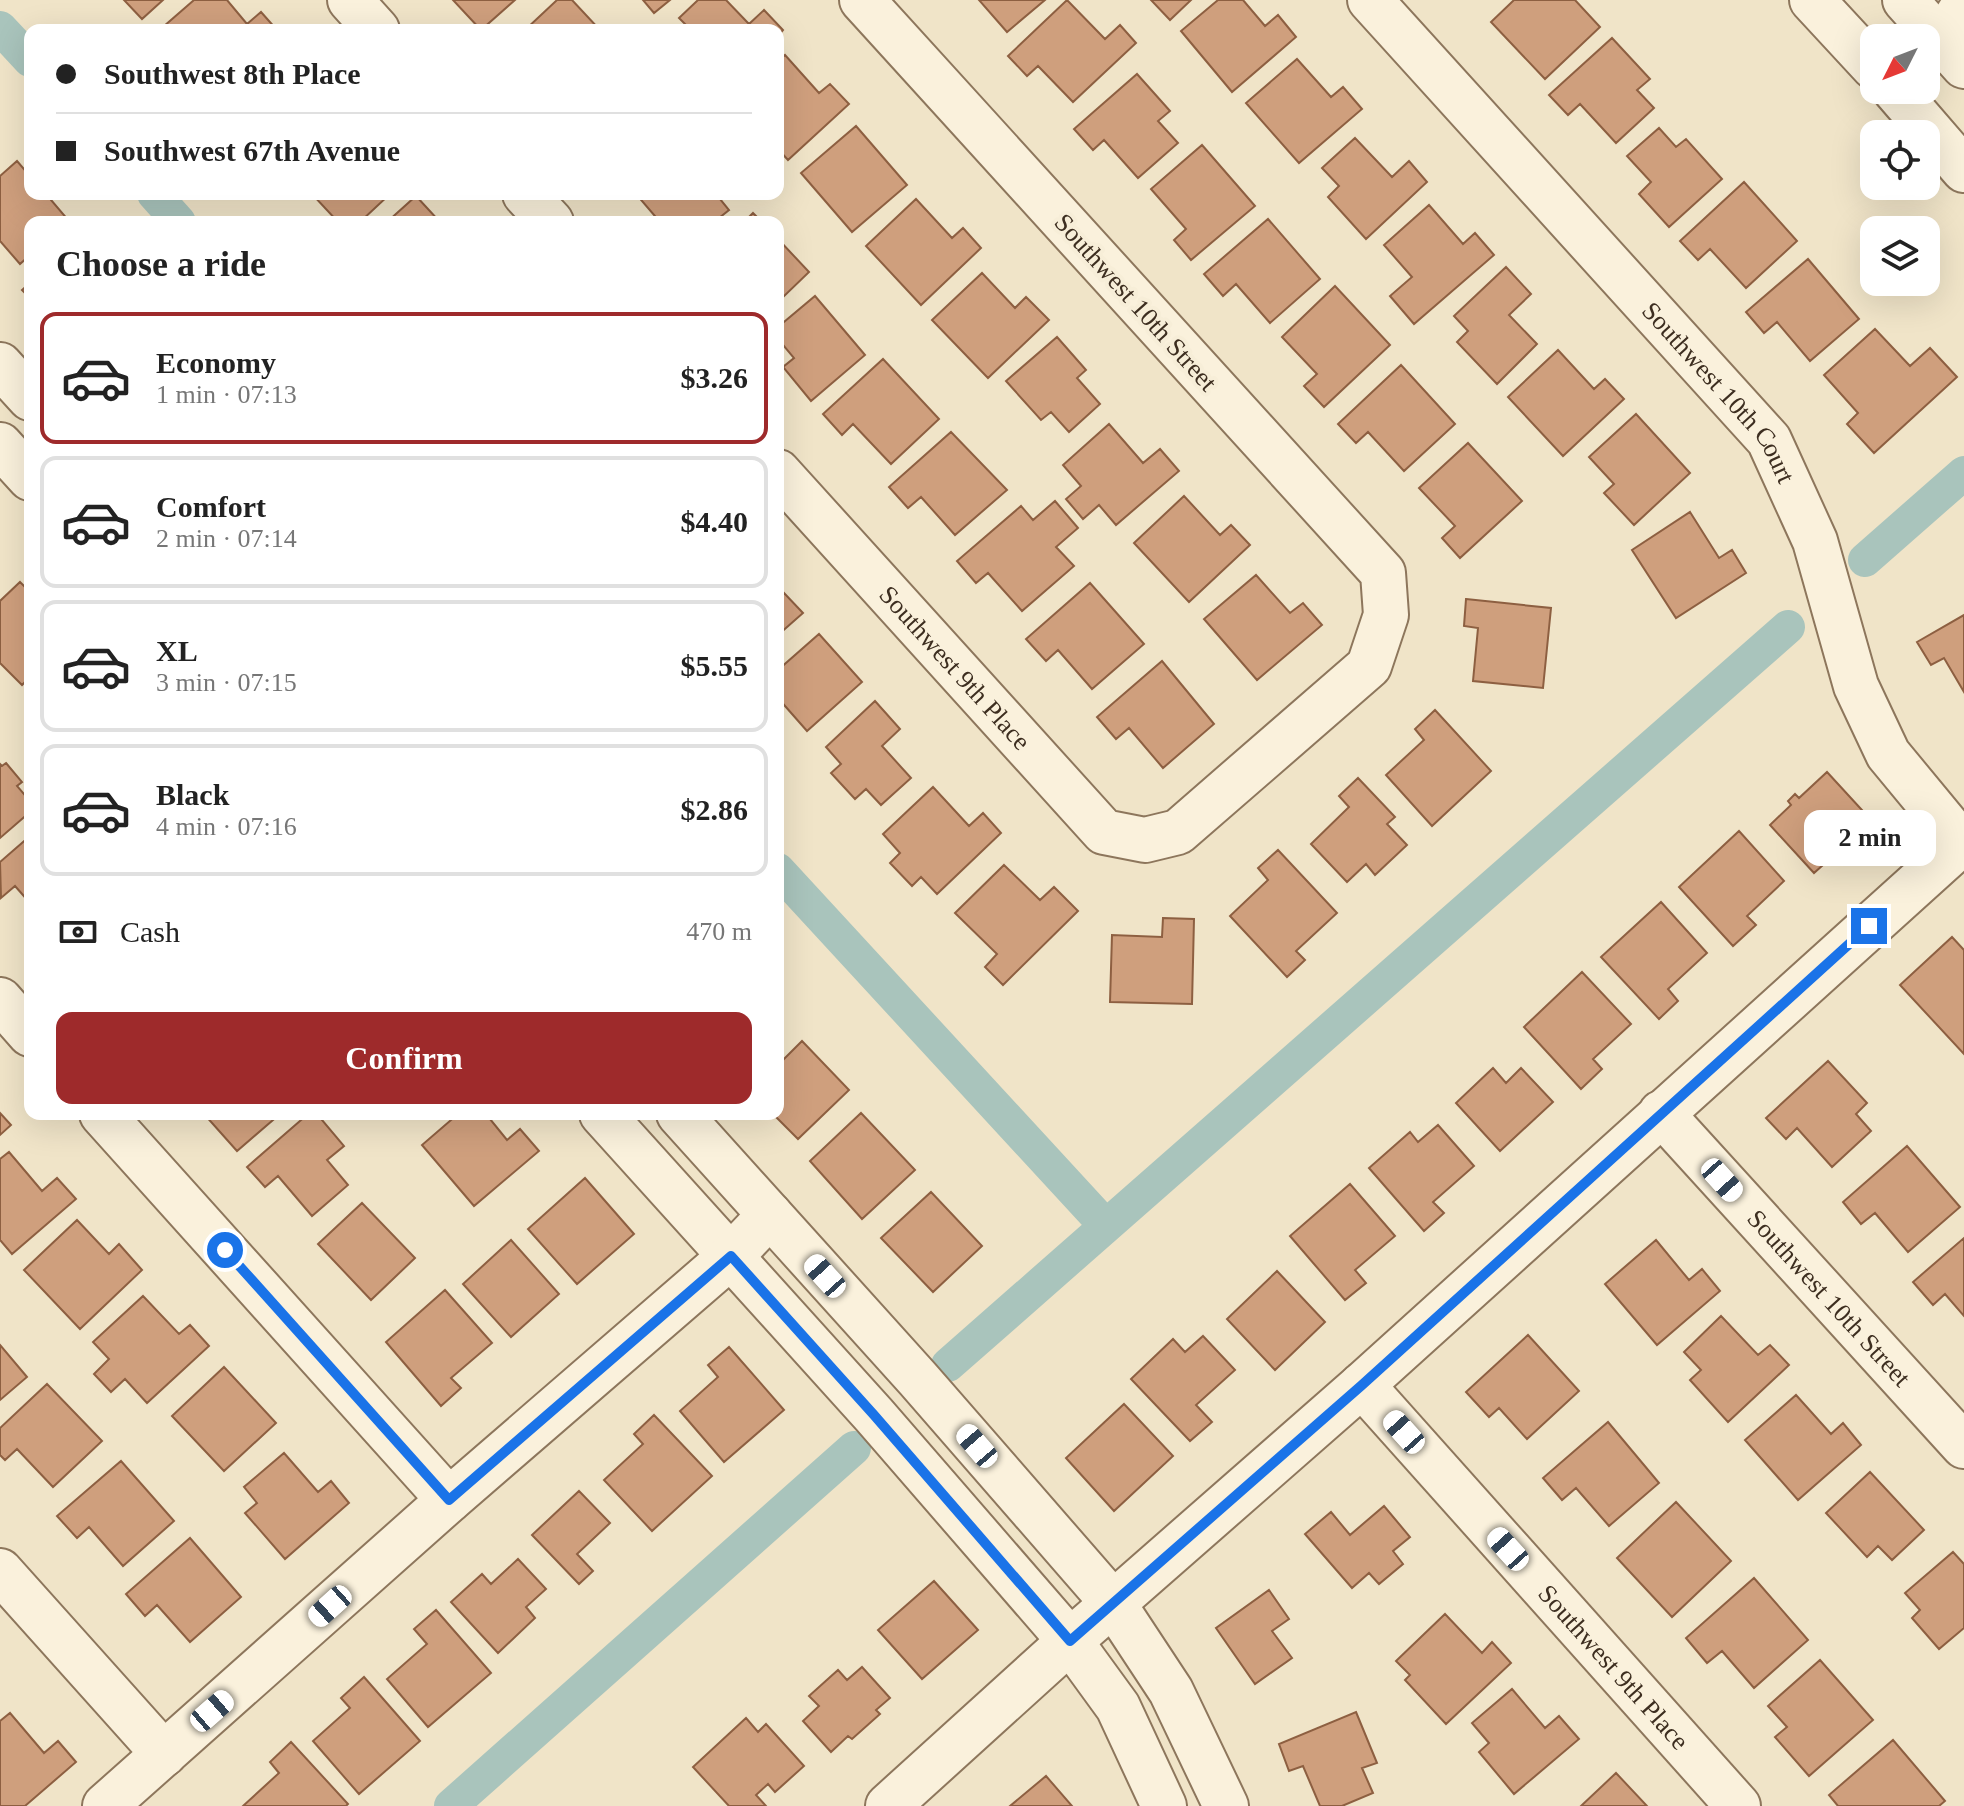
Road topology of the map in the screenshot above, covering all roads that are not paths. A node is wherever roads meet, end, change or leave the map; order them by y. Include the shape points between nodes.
1 (350, 0) edge
2 (862, 0) edge
3 (1370, 0) edge
4 (1812, 0) edge
5 (1905, 0) edge
6 (372, 24) edge
7 (1955, 29) edge
8 (1860, 52) edge
9 (1907, 104) edge
10 (1964, 170) edge
11 (531, 200) edge
12 (545, 216) edge
13 (0, 365) edge
14 (24, 391) edge
15 (0, 445) edge
16 (24, 471) edge
17 (784, 479) edge
18 (1145, 840) joint
19 (1963, 845) edge
20 (0, 1000) edge
21 (24, 1027) edge
22 (1661, 1113) junction
23 (107, 1120) edge
24 (607, 1120) edge
25 (684, 1120) edge
26 (770, 1215) junction
27 (731, 1256) junction
28 (1362, 1385) junction
29 (1964, 1446) edge
30 (449, 1500) junction
31 (0, 1571) edge
32 (1113, 1603) junction
33 (1070, 1641) junction
34 (164, 1754) junction
35 (105, 1806) edge
36 (888, 1806) edge
37 (1164, 1806) edge
38 (1226, 1806) edge
39 (1738, 1806) edge

1 - 6 street
2 - 18 street, Southwest 10th Street via 1383,573 1386,615 1369,666 1178,832
3 - 19 street, Southwest 10th Court via 1769,440 1815,541 1856,686 1888,754
4 - 8 street
5 - 7 street
9 - 10 street
11 - 12 street
13 - 14 street
15 - 16 street
17 - 18 street, Southwest 9th Place via 1104,832
19 - 22 street
20 - 21 street
22 - 28 street
22 - 29 street, Southwest 10th Street
23 - 30 street
24 - 27 street
25 - 26 street
26 - 27 street
26 - 32 street
27 - 30 street
27 - 33 street
28 - 32 street
28 - 39 street, Southwest 9th Place
30 - 34 street
31 - 34 street
32 - 33 street
32 - 38 street via 1171,1691
33 - 36 street
33 - 37 street via 1118,1707
34 - 35 street

